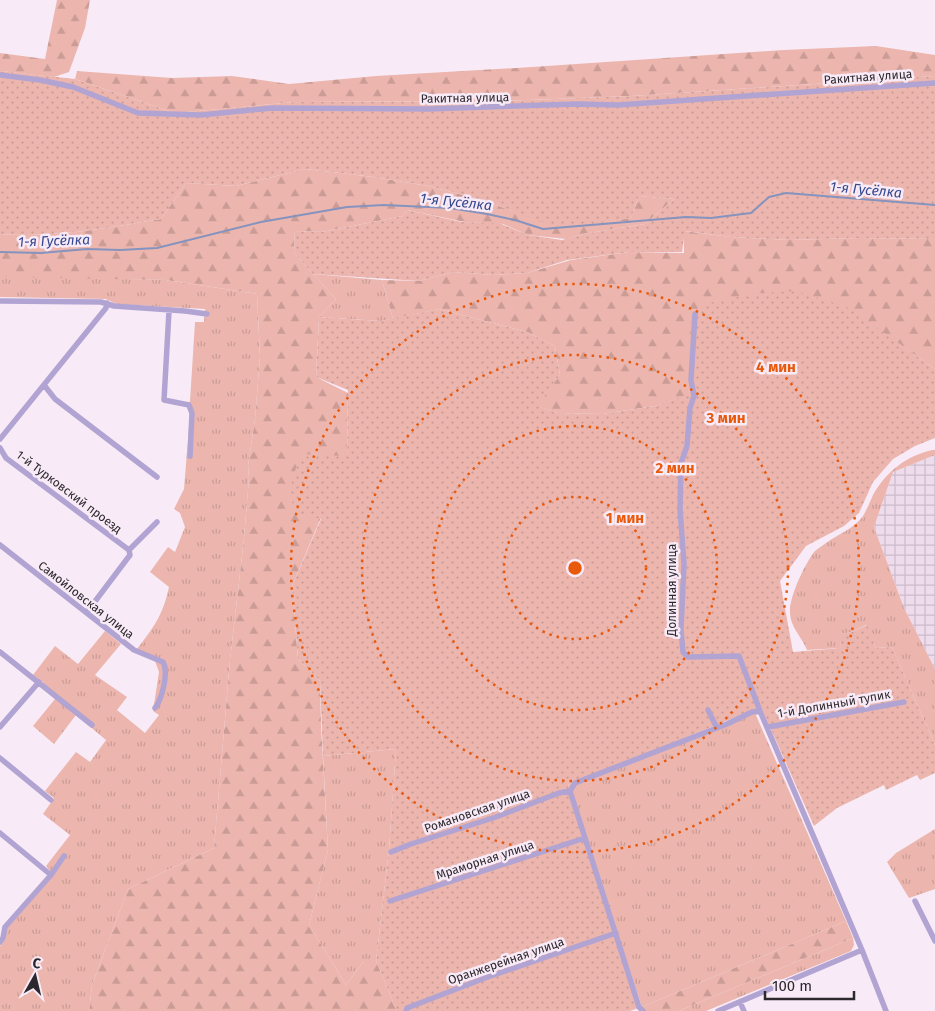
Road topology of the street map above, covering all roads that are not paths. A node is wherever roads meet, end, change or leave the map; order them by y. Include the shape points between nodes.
1 (0, 76) edge
2 (935, 82) edge
3 (0, 301) edge
4 (107, 303) junction
5 (169, 311) junction
6 (207, 314) dead end
7 (695, 314) dead end
8 (44, 385) junction
9 (0, 439) edge
10 (0, 448) edge
11 (190, 456) dead end
12 (157, 476) dead end
13 (157, 522) dead end
14 (0, 545) edge
15 (129, 550) junction
16 (87, 612) junction
17 (0, 652) edge
18 (39, 682) junction
19 (904, 702) dead end
20 (155, 708) dead end
21 (708, 710) dead end
22 (760, 711) junction
23 (92, 725) dead end
24 (0, 727) edge
25 (768, 727) junction
26 (717, 728) junction
27 (0, 758) edge
28 (570, 791) junction
29 (51, 800) dead end
30 (0, 833) edge
31 (585, 838) junction
32 (391, 852) dead end
33 (64, 856) dead end
34 (51, 875) junction
35 (390, 901) dead end
36 (915, 902) dead end
37 (2, 924) edge
38 (616, 933) junction
39 (935, 941) edge
40 (0, 942) edge
41 (862, 950) junction
42 (740, 1002) junction
43 (406, 1011) edge
44 (643, 1011) edge
45 (718, 1011) edge
46 (744, 1011) edge
47 (886, 1011) edge

1 - 2 street, Ракитная улица via 73,87 138,113 201,115 272,108 618,105
3 - 4 street
4 - 5 street
4 - 8 street
5 - 6 street
5 - 11 street via 164,400 189,405 192,413
7 - 22 street, Долинная улица via 691,380 694,396 687,446 681,463 683,652 688,657 739,656
8 - 9 street
8 - 12 street via 54,399
10 - 15 street, 1-й Турковский проезд via 6,458
13 - 15 street
14 - 16 street, Самойловская улица
15 - 16 street via 130,555
16 - 20 street, Самойловская улица via 134,650 163,662 166,671
17 - 18 street
18 - 23 street
18 - 24 street
19 - 25 street, 1-й Долинный тупик
21 - 26 street
22 - 25 street, Долинная улица
22 - 26 street, Романовская улица
25 - 41 street, Долинная улица
26 - 28 street, Романовская улица via 575,783
27 - 29 street
28 - 31 street
28 - 32 street, Романовская улица
30 - 34 street
31 - 35 street, Мраморная улица
31 - 38 street
33 - 34 street
34 - 37 street
36 - 39 street
37 - 40 street via 3,938
38 - 43 street, Оранжерейная улица via 485,978
38 - 44 street
41 - 42 street
41 - 47 street, Долинная улица
42 - 45 street
42 - 46 street

